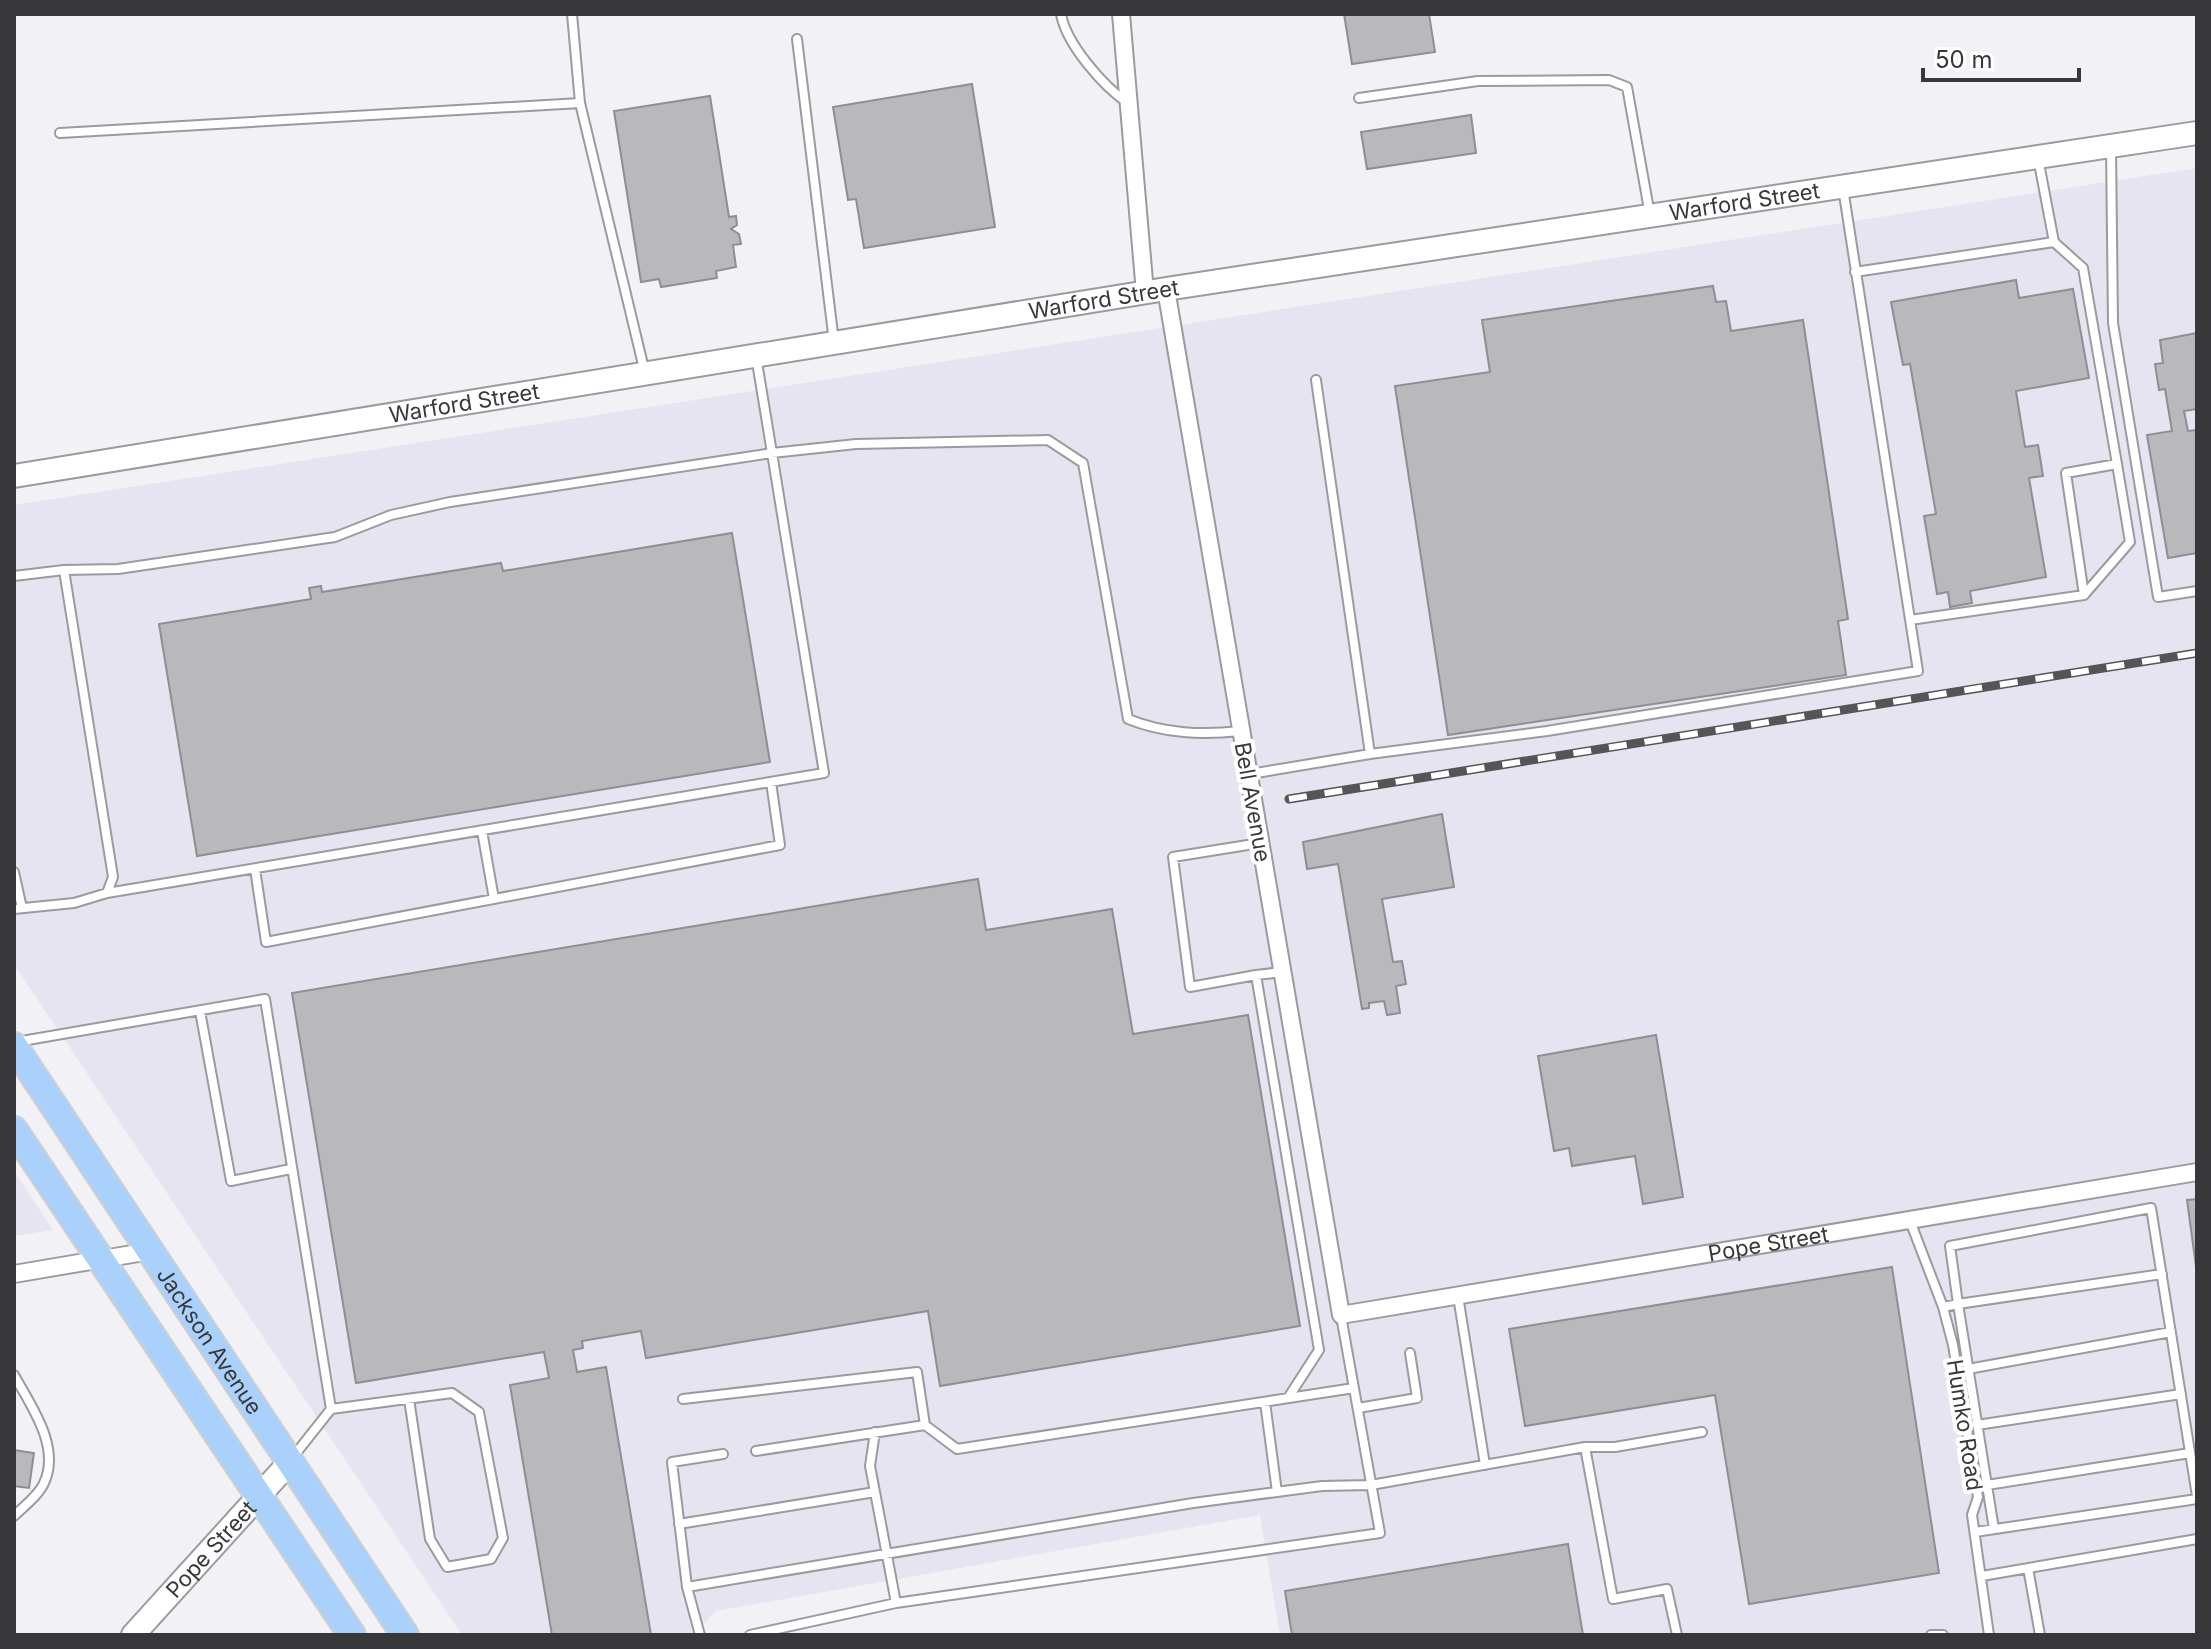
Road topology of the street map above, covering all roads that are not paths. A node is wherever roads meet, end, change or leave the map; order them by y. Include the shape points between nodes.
1 (572, 14) edge
2 (1061, 14) edge
3 (1121, 14) edge
4 (797, 39) dead end
5 (1359, 98) dead end
6 (580, 103) junction
7 (1129, 104) junction
8 (60, 133) dead end
9 (2197, 133) edge
10 (2111, 146) junction
11 (2038, 157) junction
12 (1842, 187) junction
13 (1651, 216) junction
14 (2054, 242) junction
15 (1855, 272) junction
16 (1155, 291) junction
17 (834, 343) junction
18 (756, 356) junction
19 (645, 374) junction
20 (1316, 380) dead end
21 (772, 453) junction
22 (2117, 464) junction
23 (14, 476) edge
24 (64, 570) junction
25 (14, 576) edge
26 (2197, 591) edge
27 (2084, 595) junction
28 (1910, 620) junction
29 (1241, 731) junction
30 (1370, 754) junction
31 (1249, 774) junction
32 (771, 782) junction
33 (482, 831) junction
34 (1260, 843) junction
35 (255, 869) junction
36 (14, 872) edge
37 (107, 893) junction
38 (494, 899) junction
39 (18, 908) edge
40 (1282, 972) junction
41 (1256, 975) junction
42 (200, 1011) junction
43 (14, 1044) edge
44 (14, 1130) edge
45 (291, 1169) junction
46 (2197, 1172) edge
47 (1910, 1220) junction
48 (150, 1251) junction
49 (101, 1260) junction
50 (14, 1274) edge
51 (2162, 1274) junction
52 (1458, 1295) junction
53 (1958, 1304) junction
54 (1943, 1307) junction
55 (1341, 1315) junction
56 (2171, 1332) junction
57 (1410, 1353) dead end
58 (1968, 1369) junction
59 (14, 1375) edge
60 (1354, 1388) junction
61 (2181, 1394) junction
62 (1288, 1398) junction
63 (409, 1399) junction
64 (683, 1399) dead end
65 (1265, 1402) junction
66 (1358, 1408) junction
67 (331, 1409) junction
68 (925, 1425) junction
69 (1977, 1425) junction
70 (875, 1432) junction
71 (1702, 1432) dead end
72 (1585, 1447) junction
73 (756, 1451) dead end
74 (2190, 1453) junction
75 (723, 1454) dead end
76 (288, 1464) junction
77 (1485, 1465) junction
78 (1371, 1485) junction
79 (1987, 1485) junction
80 (875, 1492) junction
81 (1277, 1492) junction
82 (258, 1497) junction
83 (2197, 1497) edge
84 (14, 1516) edge
85 (679, 1524) junction
86 (1994, 1529) junction
87 (1975, 1532) junction
88 (2197, 1539) edge
89 (887, 1552) junction
90 (2028, 1568) junction
91 (1982, 1576) junction
92 (687, 1587) junction
93 (896, 1603) junction
94 (133, 1635) edge
95 (352, 1635) edge
96 (405, 1635) edge
97 (700, 1635) edge
98 (750, 1635) edge
99 (1677, 1635) edge
100 (1931, 1635) edge
101 (1943, 1635) edge
102 (1989, 1635) edge
103 (2040, 1635) edge

1 - 6 lane
2 - 7 lane via 1064,27 1104,86
3 - 7 street, Bell Avenue
4 - 17 lane
5 - 13 lane via 1478,81 1609,80 1627,87
6 - 8 lane
6 - 19 lane
7 - 16 street, Bell Avenue
9 - 10 main road, Warford Street
10 - 11 main road, Warford Street
10 - 26 lane via 2113,323 2158,597
11 - 12 main road, Warford Street
11 - 14 lane
12 - 13 main road, Warford Street
12 - 15 lane
13 - 16 main road, Warford Street
14 - 15 lane
14 - 22 lane via 2083,268
15 - 28 lane
16 - 17 main road, Warford Street
16 - 29 street, Bell Avenue
17 - 18 main road, Warford Street
18 - 19 main road, Warford Street
18 - 21 lane
19 - 23 main road, Warford Street
20 - 30 lane
21 - 24 lane via 450,502 391,515 335,537 118,569
21 - 29 lane via 856,444 1048,440 1083,463 1128,719 1155,730
21 - 32 lane via 824,773
22 - 27 lane via 2130,542
22 - 27 lane via 2066,473
24 - 25 lane
24 - 37 lane via 113,877
27 - 28 lane
28 - 30 lane via 1918,671
29 - 31 street, Bell Avenue
30 - 31 lane
31 - 34 street, Bell Avenue
32 - 33 lane
32 - 38 lane via 780,845
33 - 35 lane
33 - 38 lane
34 - 40 street, Bell Avenue
34 - 41 lane via 1173,857 1190,987
35 - 37 lane
35 - 38 lane via 266,942
36 - 39 lane
37 - 39 lane via 74,903
40 - 41 lane
40 - 55 street, Bell Avenue
41 - 62 lane via 1319,1350
42 - 43 lane
42 - 45 lane via 231,1181
42 - 45 lane via 265,999
43 - 48 main road, Jackson Avenue
44 - 49 main road, Jackson Avenue
45 - 67 lane
46 - 47 street, Pope Street
47 - 52 street, Pope Street
47 - 54 lane, Humko Road
48 - 49 street
48 - 76 main road, Jackson Avenue
49 - 50 street
49 - 82 main road, Jackson Avenue
51 - 53 lane
51 - 53 lane via 2151,1208 1950,1246
51 - 56 lane
52 - 55 street, Pope Street
52 - 77 lane
53 - 54 lane
53 - 58 lane
54 - 87 lane, Humko Road via 1978,1497 1972,1515
55 - 60 lane
56 - 58 lane
56 - 61 lane
57 - 66 lane via 1417,1398
58 - 69 lane
59 - 84 lane via 41,1425 50,1458 44,1484
60 - 62 lane
60 - 66 lane
61 - 69 lane
61 - 74 lane
62 - 65 lane
63 - 63 lane via 452,1393 479,1412 503,1538 491,1559 447,1567 430,1539
63 - 67 lane
64 - 68 lane via 917,1372
65 - 68 lane via 957,1449
65 - 81 lane
66 - 78 lane
67 - 76 lane
68 - 70 lane
69 - 79 lane
70 - 73 lane
70 - 80 lane via 870,1466
71 - 72 lane
72 - 77 lane
72 - 99 lane via 1613,1599 1667,1589
74 - 79 lane
74 - 83 lane
75 - 85 lane via 672,1462
76 - 82 main road, Pope Street
76 - 96 main road, Jackson Avenue
77 - 78 lane
78 - 81 lane
78 - 93 lane via 1380,1533
79 - 86 lane
80 - 85 lane
80 - 89 lane
81 - 89 lane
82 - 94 main road, Pope Street
82 - 95 main road, Jackson Avenue
83 - 86 lane
85 - 92 lane
86 - 87 lane
87 - 91 lane, Humko Road
88 - 90 lane
89 - 92 lane
89 - 93 lane
90 - 91 lane
90 - 103 lane
91 - 102 lane, Humko Road
92 - 97 lane
93 - 98 lane
100 - 101 lane

